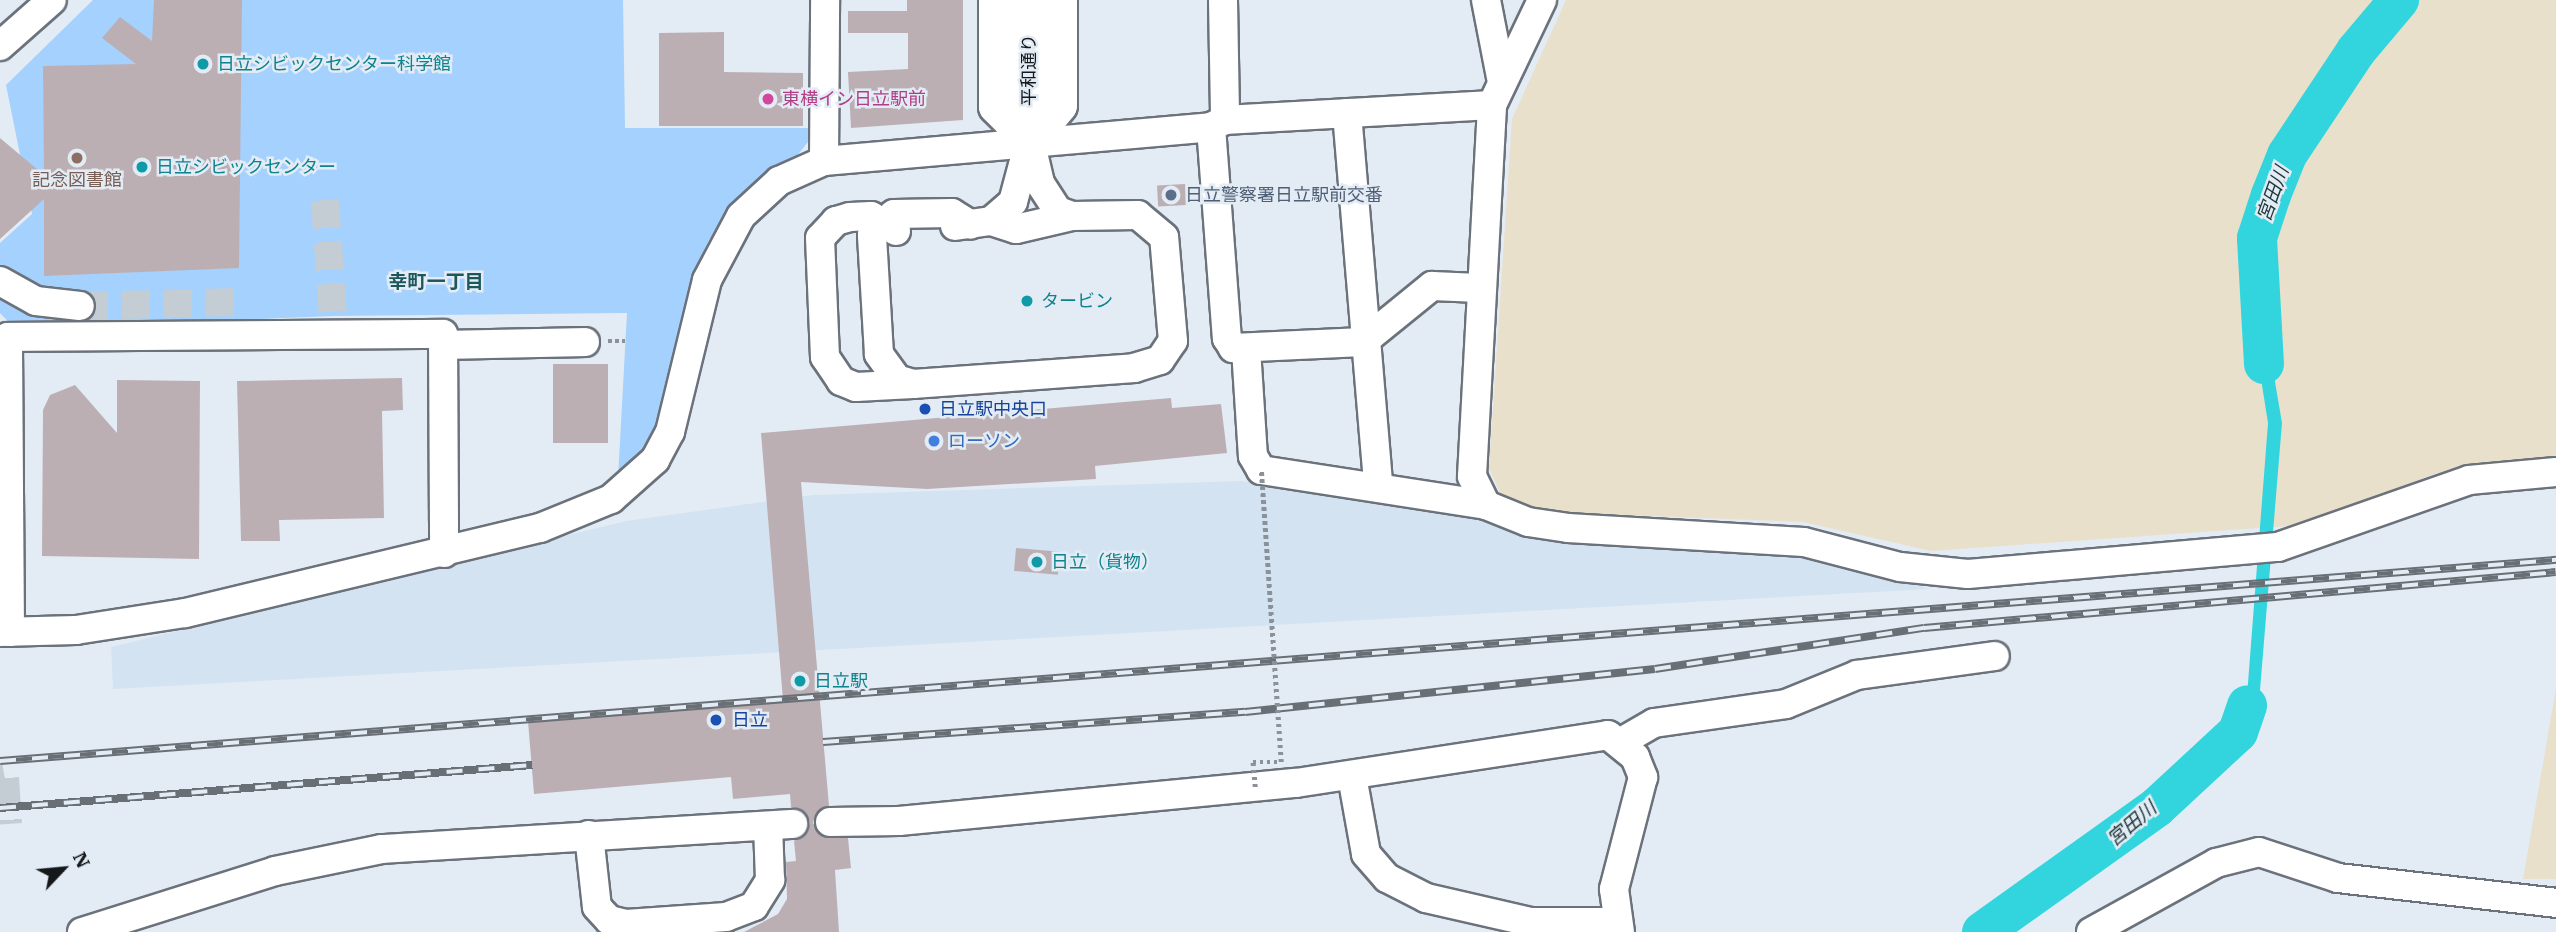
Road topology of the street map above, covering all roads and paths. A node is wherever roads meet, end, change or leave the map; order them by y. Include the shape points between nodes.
1 (52, 0) edge
2 (825, 0) edge
3 (996, 0) edge
4 (1029, 0) edge
5 (1059, 0) edge
6 (1223, 0) edge
7 (1486, 0) edge
8 (1542, 0) edge
9 (0, 46) edge
10 (1501, 77) junction
11 (1492, 105) junction
12 (1347, 113) junction
13 (1218, 124) junction
14 (1030, 140) junction
15 (824, 160) junction
16 (1072, 216) junction
17 (981, 223) junction
18 (889, 226) junction
19 (0, 281) edge
20 (1479, 288) junction
21 (80, 306) tunnel mouth
22 (4, 333) edge
23 (585, 342) dead end
24 (1363, 342) junction
25 (444, 345) junction
26 (1246, 349) junction
27 (913, 384) junction
28 (1261, 470) junction
29 (2556, 472) edge
30 (1378, 485) junction
31 (1486, 505) junction
32 (444, 553) junction
33 (5, 632) edge
34 (1995, 656) dead end
35 (1621, 742) junction
36 (1352, 776) junction
37 (1255, 787) junction
38 (830, 822) dead end
39 (589, 835) junction
40 (2556, 903) edge
41 (1617, 927) edge
42 (82, 932) edge
43 (2091, 932) edge

1 - 9 street
2 - 15 street
3 - 14 main road via 996,106
4 - 14 main road, 平和通り
5 - 14 main road via 1059,105
6 - 13 street
7 - 10 street
8 - 10 street
10 - 11 street
11 - 12 street
11 - 20 street
12 - 13 street
12 - 24 street
13 - 14 street
13 - 26 street via 1227,338 1233,348
14 - 15 street
14 - 16 street via 1047,197
14 - 17 street via 1013,202
15 - 32 street via 779,181 758,198 719,251 670,432 656,460 635,481 583,513
16 - 17 street via 1016,229
16 - 27 street via 1138,215 1157,225 1166,248 1173,341 1169,352 1134,368
17 - 18 street via 940,212 894,214
18 - 27 street via 872,235 870,256 879,354 897,379
18 - 27 street via 850,217 836,221 820,238 825,357 841,381 856,387
19 - 21 street via 36,301
20 - 24 street via 1432,286
20 - 31 street via 1472,476
22 - 25 street via 333,325 443,334
22 - 33 street
23 - 25 street
24 - 26 street
24 - 30 street
25 - 32 street
26 - 28 street via 1253,456
28 - 30 street
28 - 37 path, bridge via 1281,762 1253,762
29 - 31 street via 2456,484 2278,547 1968,574 1900,568 1804,542 1568,528 1528,522
30 - 31 street
32 - 33 street via 132,623
34 - 35 street via 1857,675 1786,704 1654,723
35 - 36 street via 1588,734
35 - 41 street via 1643,776 1614,889
36 - 37 street
36 - 41 street via 1366,854 1374,868 1426,898 1531,922
37 - 38 street via 899,821
39 - 39 street via 780,825 770,880 754,906 726,918 609,920 597,907
39 - 42 street via 382,849 328,859
40 - 43 street via 2338,878 2259,852 2216,863

